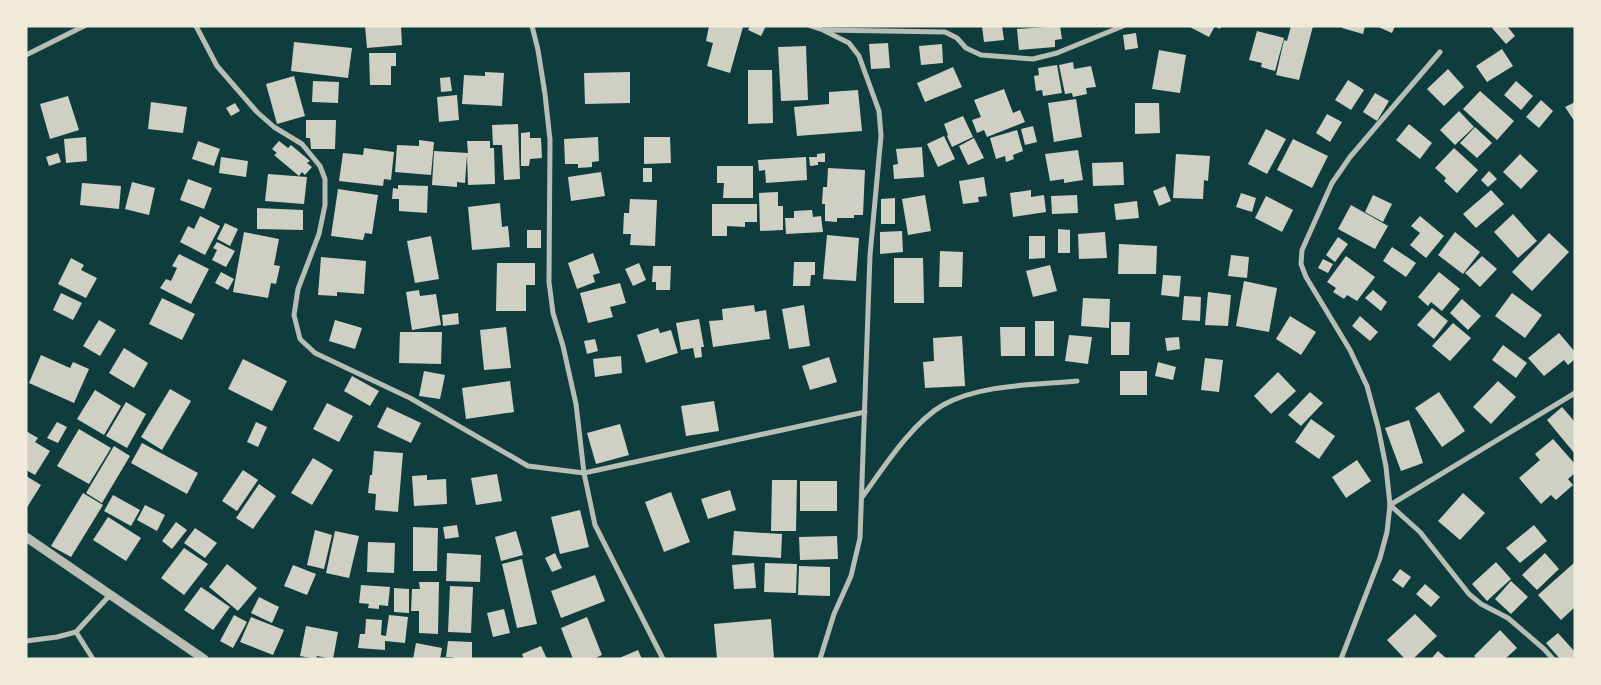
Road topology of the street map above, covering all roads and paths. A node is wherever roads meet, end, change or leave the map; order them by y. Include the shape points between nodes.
1 (84, 26) edge
2 (196, 26) edge
3 (532, 26) edge
4 (811, 26) edge
5 (1124, 26) edge
6 (823, 30) junction
7 (1440, 52) dead end
8 (26, 55) edge
9 (1077, 381) dead end
10 (1575, 393) edge
11 (865, 412) junction
12 (584, 473) junction
13 (862, 496) junction
14 (1390, 505) junction
15 (26, 537) edge
16 (110, 595) junction
17 (76, 632) junction
18 (26, 641) edge
19 (92, 659) edge
20 (204, 659) edge
21 (663, 659) edge
22 (820, 659) edge
23 (1340, 659) edge
24 (1553, 659) edge

1 - 8 street
2 - 12 street via 217,66 257,112 302,144 320,166 325,179 325,205 319,234 298,289 294,315 300,338 315,353 410,398 528,466
3 - 12 street via 550,140 548,282 576,404
4 - 6 street
5 - 6 street via 1057,53 1033,59 981,55 945,32
6 - 11 street via 849,43 859,56 879,112 881,136 870,254
7 - 14 street via 1350,157 1332,183 1302,250 1301,264 1306,277 1350,350 1367,386 1386,467
9 - 13 street via 994,389 968,394 942,406 896,450
10 - 14 street
11 - 12 street
11 - 13 street
12 - 21 street via 595,525
13 - 22 street via 860,538
14 - 23 street via 1380,558
14 - 24 street via 1420,532 1468,594 1508,618
15 - 16 street
16 - 17 street
16 - 20 street
17 - 18 street
17 - 19 street

